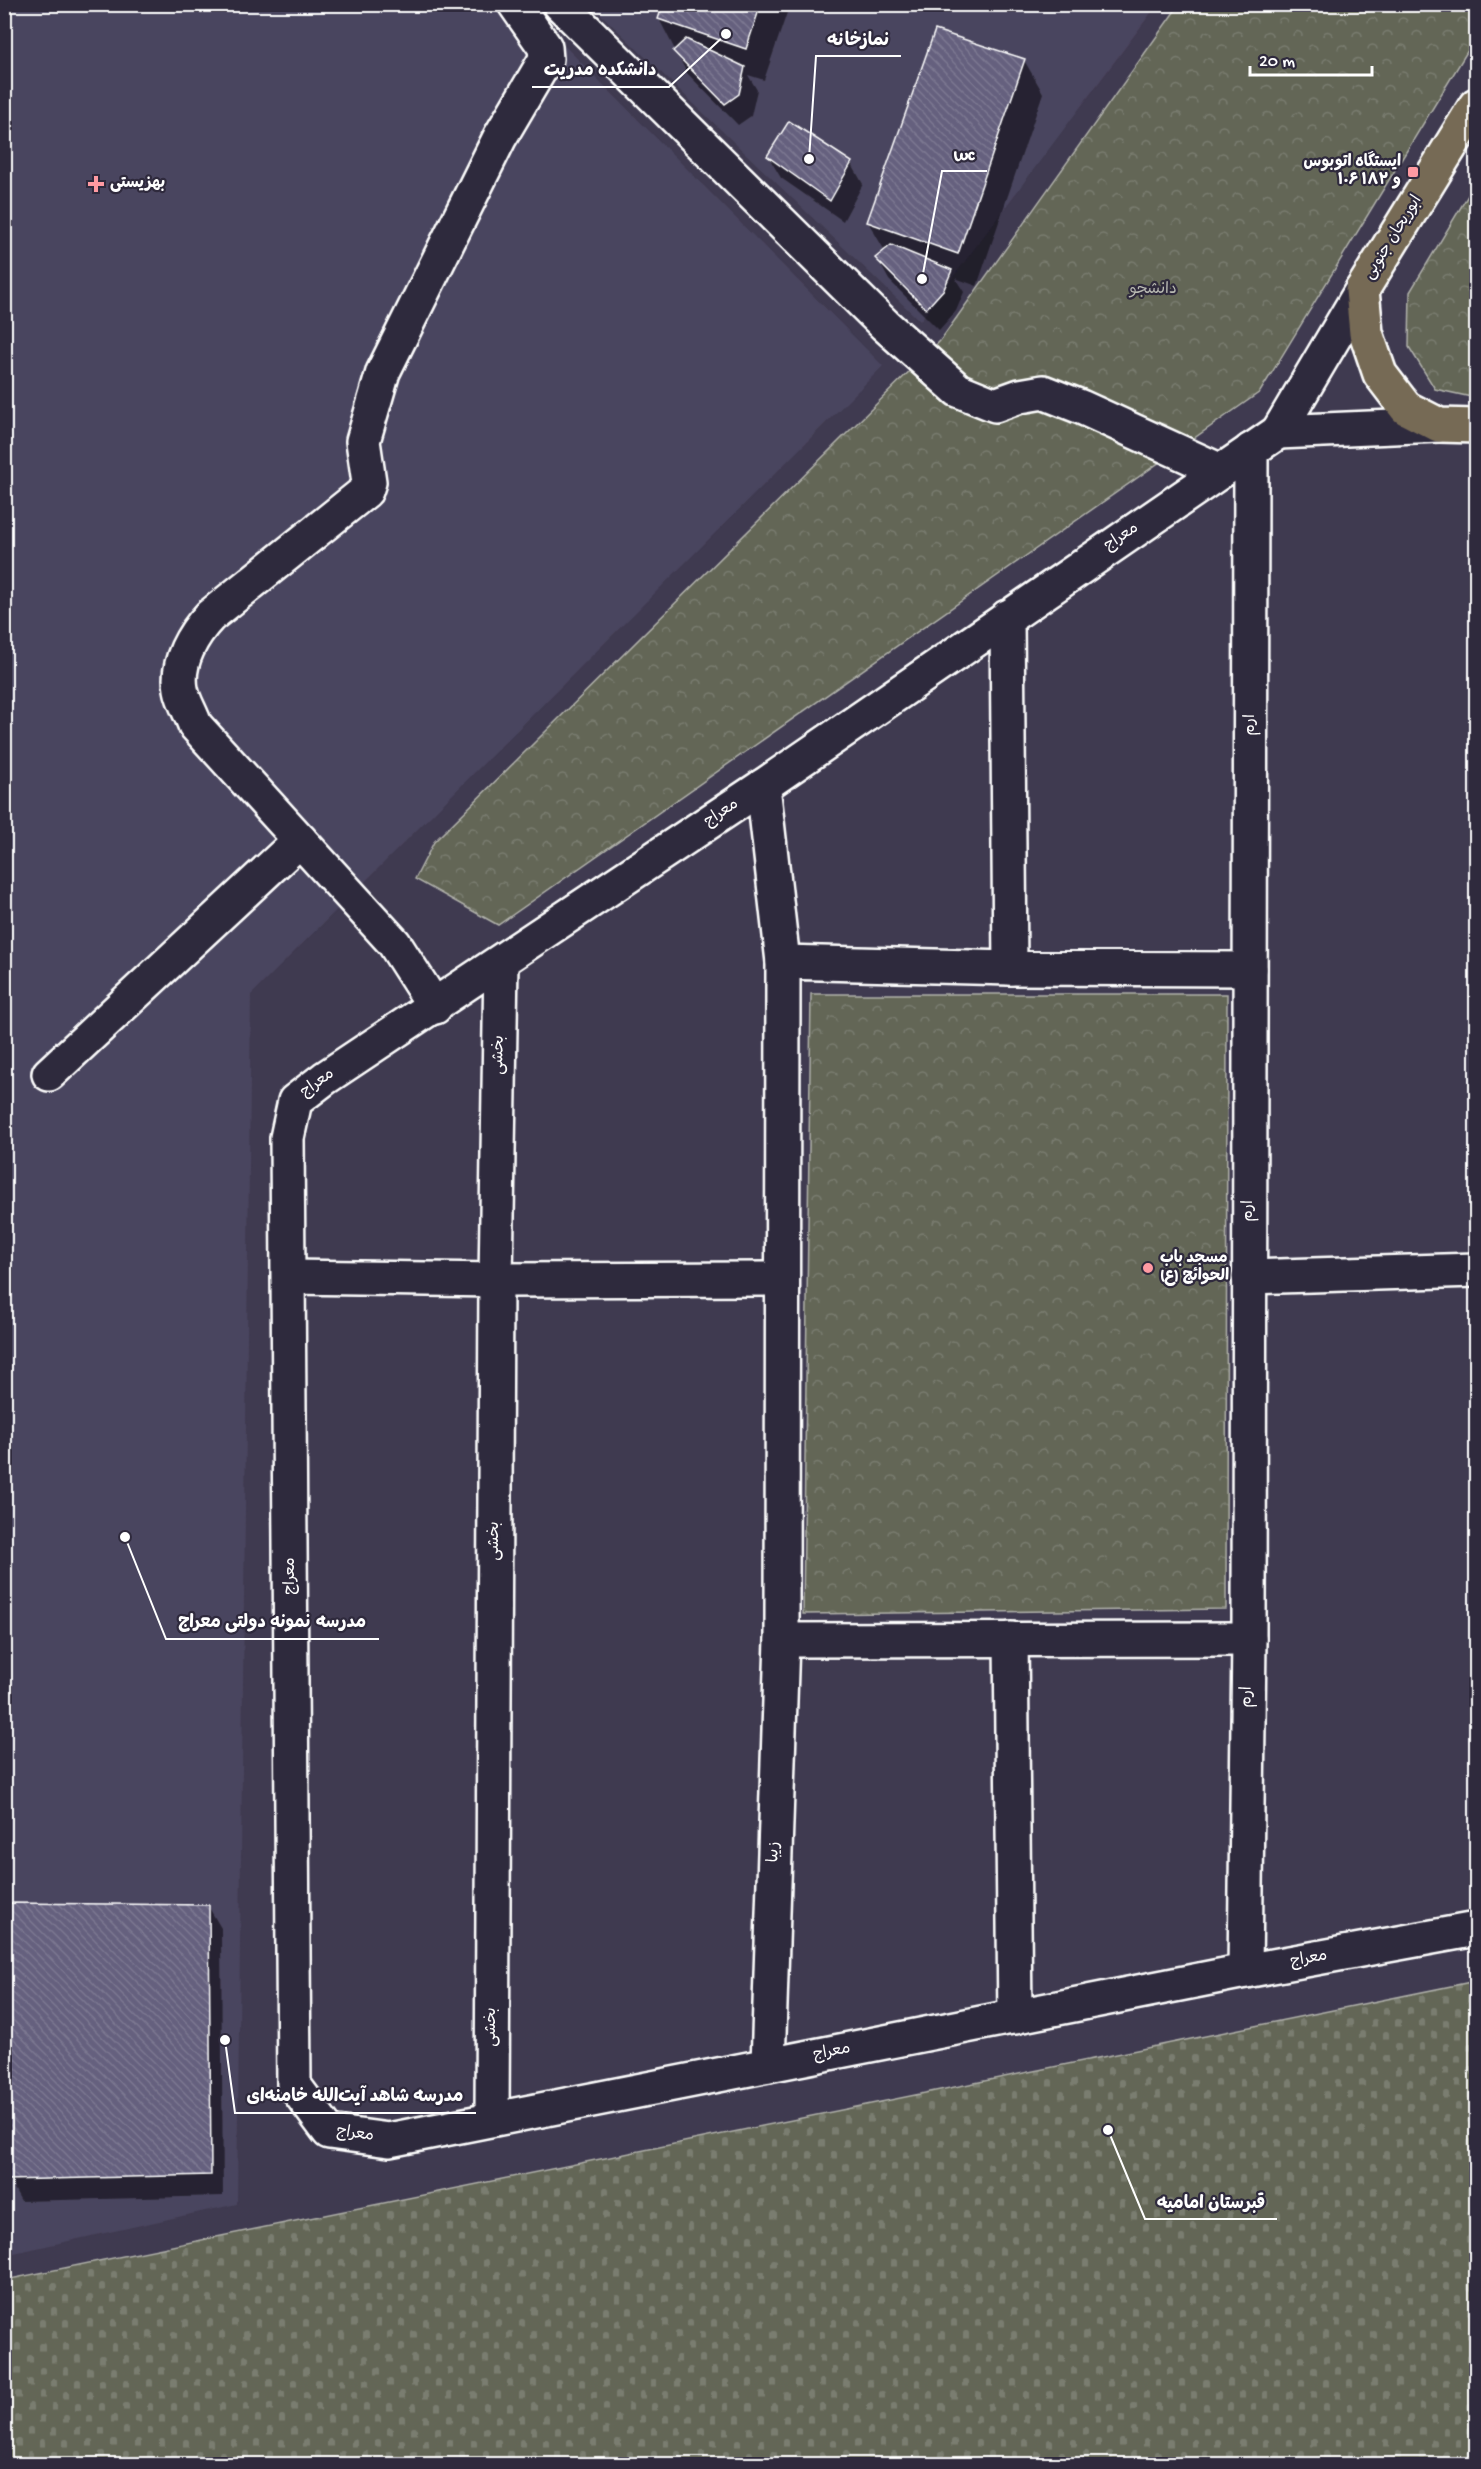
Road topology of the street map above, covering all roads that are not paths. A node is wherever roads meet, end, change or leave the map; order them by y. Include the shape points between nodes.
1 (515, 4) edge
2 (560, 4) edge
3 (1476, 105) edge
4 (1362, 290) junction
5 (1439, 425) junction
6 (1476, 426) edge
7 (1278, 432) junction
8 (1251, 450) junction
9 (1221, 471) junction
10 (1007, 617) junction
11 (763, 786) junction
12 (300, 840) junction
13 (501, 962) junction
14 (783, 962) junction
15 (1010, 968) junction
16 (1250, 969) junction
17 (435, 1007) junction
18 (49, 1074) dead end
19 (1476, 1270) edge
20 (290, 1277) junction
21 (1249, 1277) junction
22 (781, 1279) junction
23 (496, 1280) junction
24 (1011, 1639) junction
25 (1249, 1639) junction
26 (782, 1640) junction
27 (1476, 1929) edge
28 (1245, 1971) junction
29 (1014, 2017) junction
30 (768, 2065) junction
31 (492, 2119) junction

1 - 12 street via 545,47 546,59 500,137 383,372 363,441 369,482 366,491 210,615 195,632 181,669 181,688 195,725
2 - 9 street via 876,317 958,390 995,405 1043,392
3 - 4 main road, ابوریحان جنوبی
4 - 5 main road, ابوریحان جنوبی via 1366,333 1380,374 1406,408
4 - 7 street
5 - 6 main road, ابوریحان جنوبی
5 - 7 street
7 - 8 street, معراج
8 - 9 street, معراج
8 - 16 street, ارم
9 - 10 street, معراج
10 - 11 street, معراج
10 - 15 street
11 - 13 street, معراج
11 - 14 street, زیبا
12 - 17 street via 394,943
12 - 18 street
13 - 17 street, معراج
13 - 23 street, بخشی
14 - 15 street
14 - 22 street, زیبا
15 - 16 street
16 - 21 street, ارم
17 - 20 street, معراج via 295,1101 287,1138
19 - 21 street
20 - 23 street
20 - 31 street, معراج via 294,2085 329,2132 389,2140
21 - 25 street, ارم
22 - 23 street
22 - 26 street, زیبا
23 - 31 street, بخشی
24 - 25 street
24 - 26 street
24 - 29 street
25 - 28 street, ارم
26 - 30 street, زیبا
27 - 28 street, معراج
28 - 29 street, معراج
29 - 30 street, معراج
30 - 31 street, معراج

